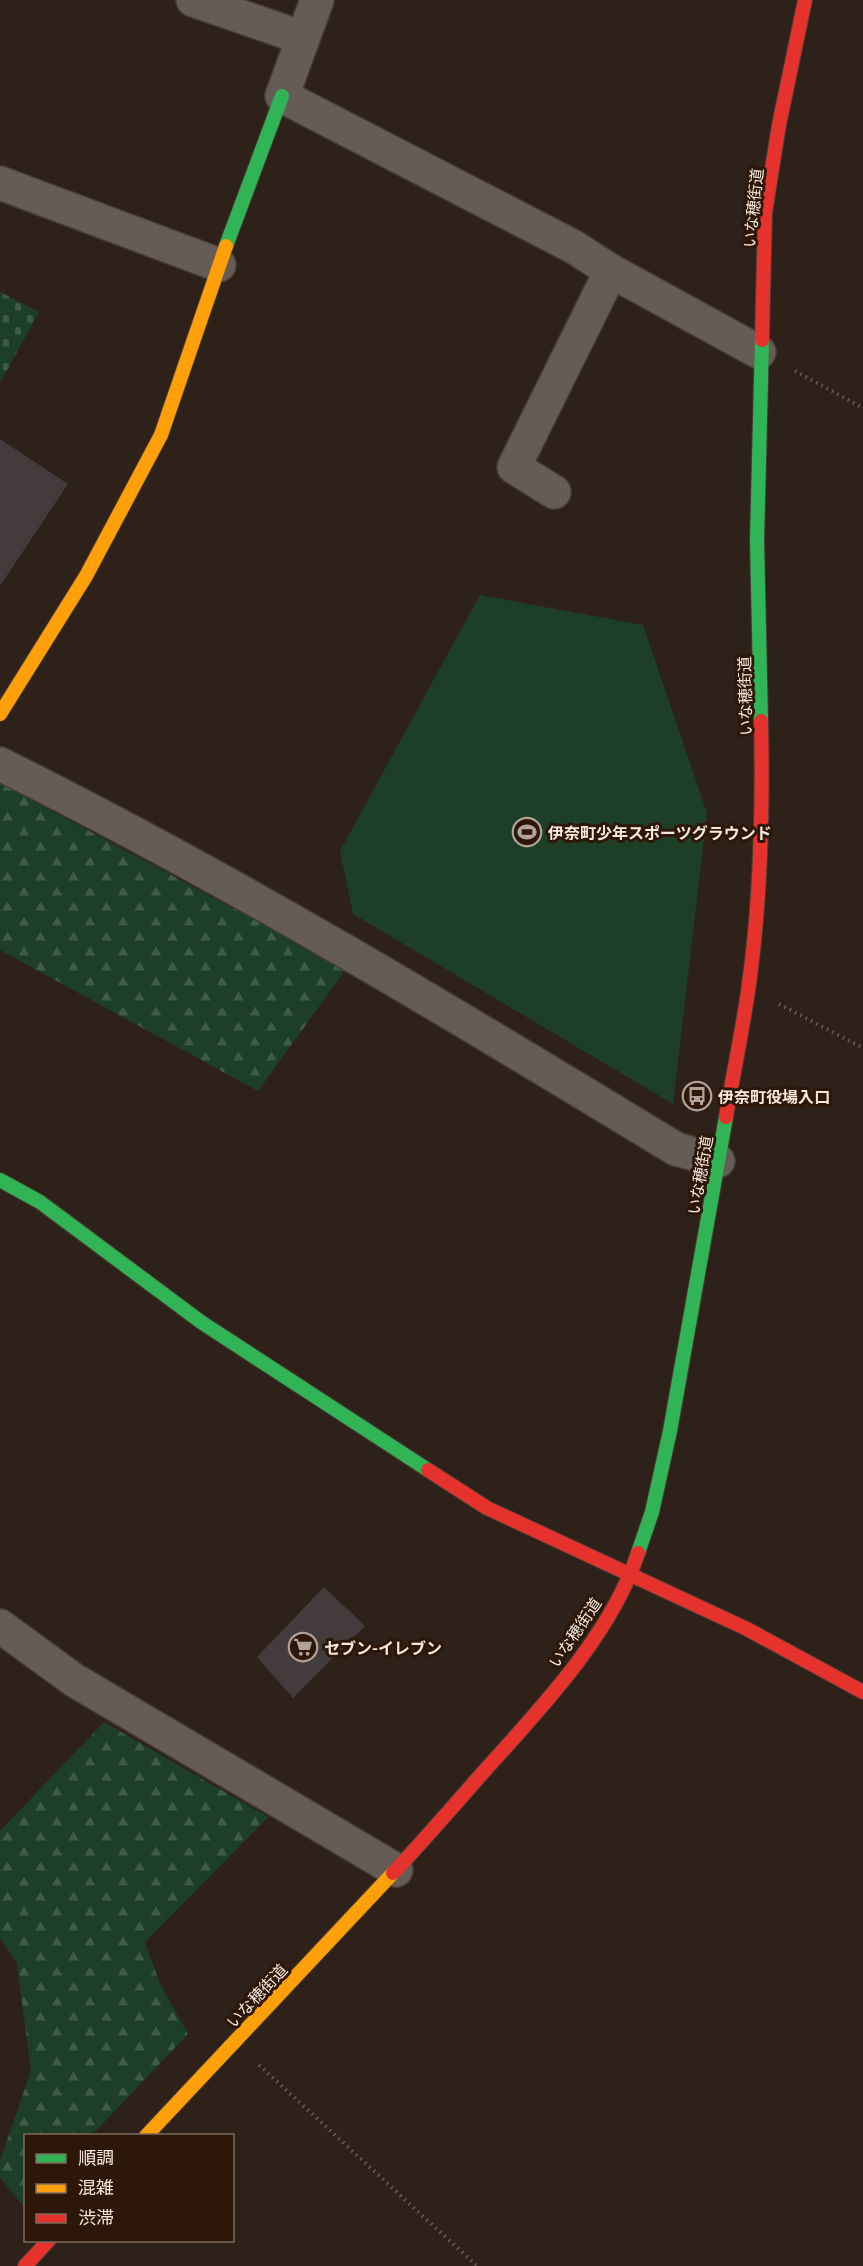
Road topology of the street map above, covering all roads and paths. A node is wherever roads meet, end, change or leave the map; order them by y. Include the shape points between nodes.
1 (193, 0) edge
2 (317, 0) edge
3 (805, 0) edge
4 (303, 38) junction
5 (282, 96) junction
6 (0, 183) edge
7 (219, 265) junction
8 (611, 271) junction
9 (759, 352) junction
10 (863, 408) edge
11 (554, 492) dead end
12 (0, 714) edge
13 (0, 764) edge
14 (747, 991) junction
15 (863, 1048) edge
16 (718, 1161) junction
17 (0, 1180) edge
18 (631, 1575) junction
19 (0, 1626) edge
20 (863, 1692) edge
21 (396, 1870) junction
22 (234, 2042) junction
23 (148, 2134) edge
24 (47, 2242) edge
25 (25, 2266) edge
26 (477, 2266) edge

1 - 4 street
2 - 4 street
3 - 9 street, いな穂街道 via 765,213
4 - 5 street
5 - 7 street
5 - 8 street via 574,247
6 - 7 street
7 - 12 street via 161,435 86,576
8 - 9 street
8 - 11 street via 514,467
9 - 10 path
9 - 14 street, いな穂街道 via 761,841
13 - 16 street via 122,825 367,962 676,1149
14 - 15 path
14 - 16 street, いな穂街道
16 - 18 street, いな穂街道 via 670,1431 652,1512
17 - 18 street via 40,1202 201,1322 459,1491
18 - 20 street via 747,1629
18 - 21 street, いな穂街道 via 573,1666 525,1726
19 - 21 street via 74,1680
21 - 22 street, いな穂街道
22 - 23 street, いな穂街道
22 - 26 path
24 - 25 street

